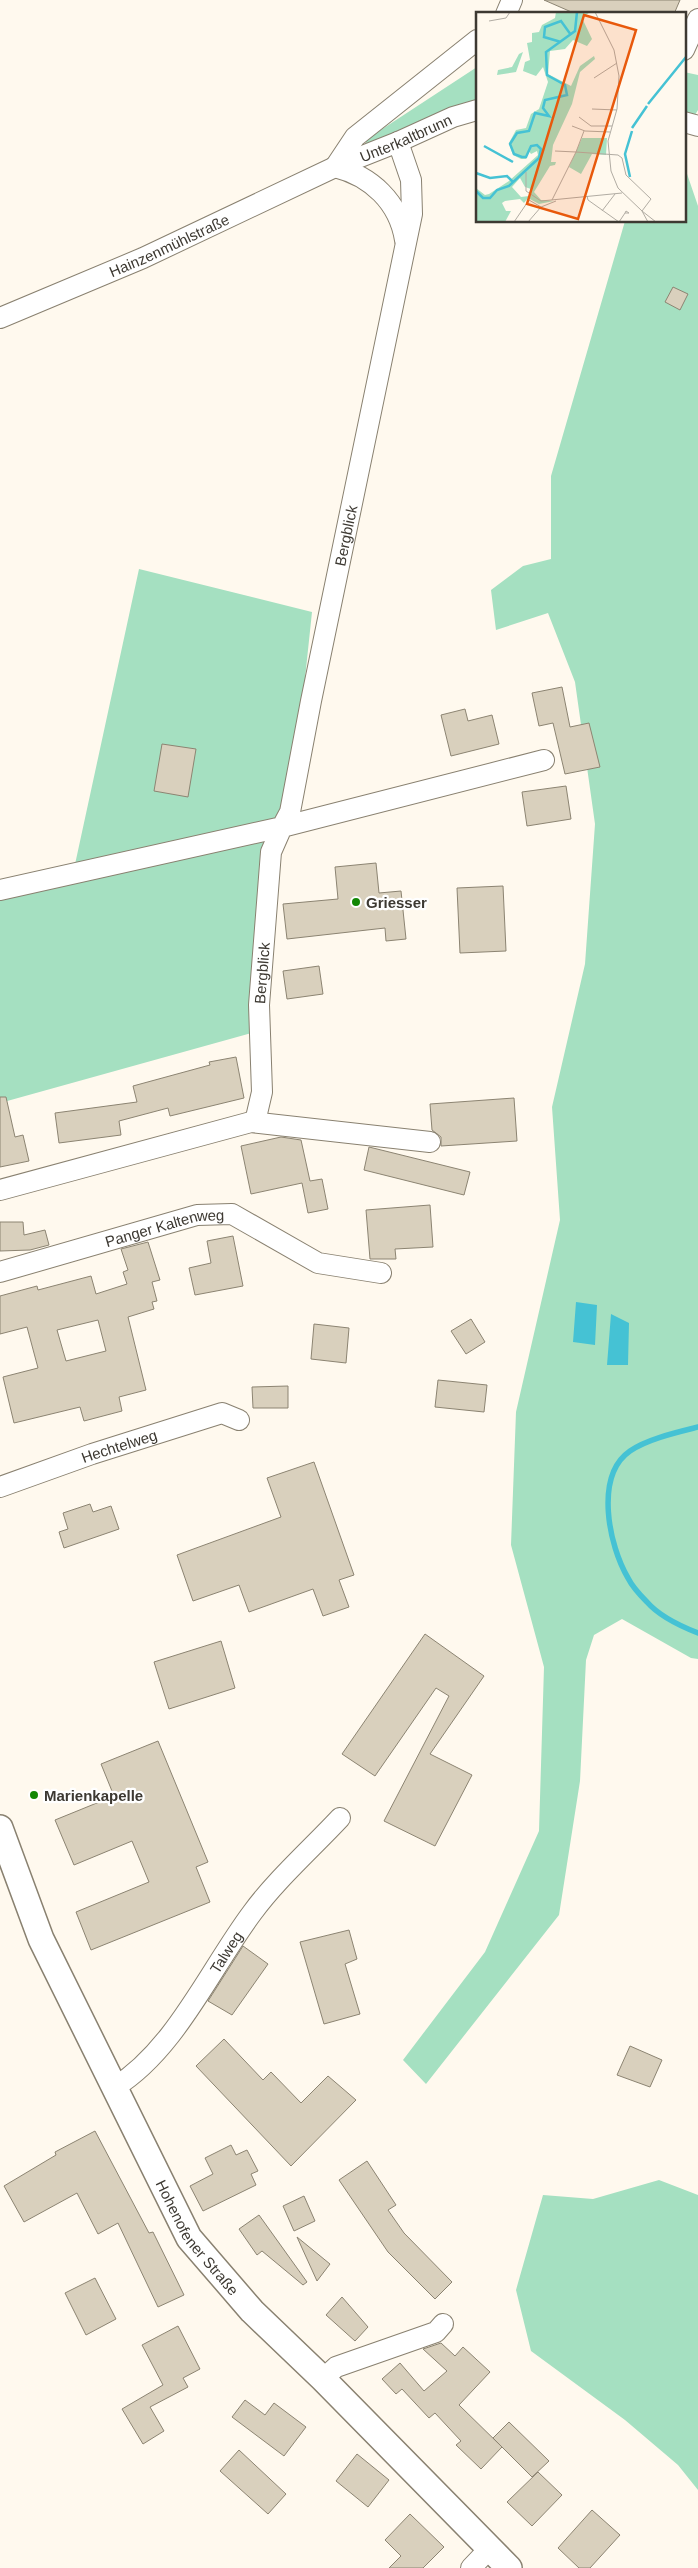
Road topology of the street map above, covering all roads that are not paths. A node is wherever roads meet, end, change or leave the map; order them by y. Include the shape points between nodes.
1 (512, 0) edge
2 (507, 12) edge
3 (698, 20) edge
4 (476, 41) edge
5 (686, 46) edge
6 (476, 110) edge
7 (398, 142) junction
8 (335, 167) junction
9 (405, 244) junction
10 (0, 318) edge
11 (544, 760) dead end
12 (282, 827) junction
13 (0, 890) edge
14 (255, 1122) junction
15 (430, 1142) dead end
16 (0, 1190) edge
17 (0, 1272) edge
18 (381, 1273) dead end
19 (239, 1420) dead end
20 (0, 1487) edge
21 (340, 1818) dead end
22 (0, 1828) edge
23 (114, 2087) junction
24 (443, 2324) dead end
25 (324, 2379) junction
26 (491, 2547) junction
27 (471, 2568) edge
28 (509, 2568) edge

1 - 2 street
3 - 5 street
4 - 8 street via 355,137
6 - 7 street, Unterkaltbrunn
7 - 8 street, Unterkaltbrunn
7 - 9 street, Bergblick via 411,180 413,197
8 - 9 street, Bergblick via 363,178 386,198 397,213
8 - 10 street, Hainzenmühlstraße via 142,258
9 - 12 street, Bergblick via 290,812
11 - 12 street
12 - 13 street
12 - 14 street, Bergblick via 271,852 259,1004 262,1092
14 - 15 street
14 - 16 street
17 - 18 street, Panger Kaltenweg via 197,1215 232,1214 318,1263
19 - 20 street, Hechtelweg via 222,1413
21 - 23 street, Talweg via 253,1912 169,2036 129,2079
22 - 23 main road, Hohenofener Straße via 41,1939
23 - 25 main road, Hohenofener Straße via 189,2238 252,2311
24 - 25 street via 436,2332 336,2367
25 - 26 main road, Hohenofener Straße
26 - 27 street
26 - 28 main road, Hohenofener Straße

